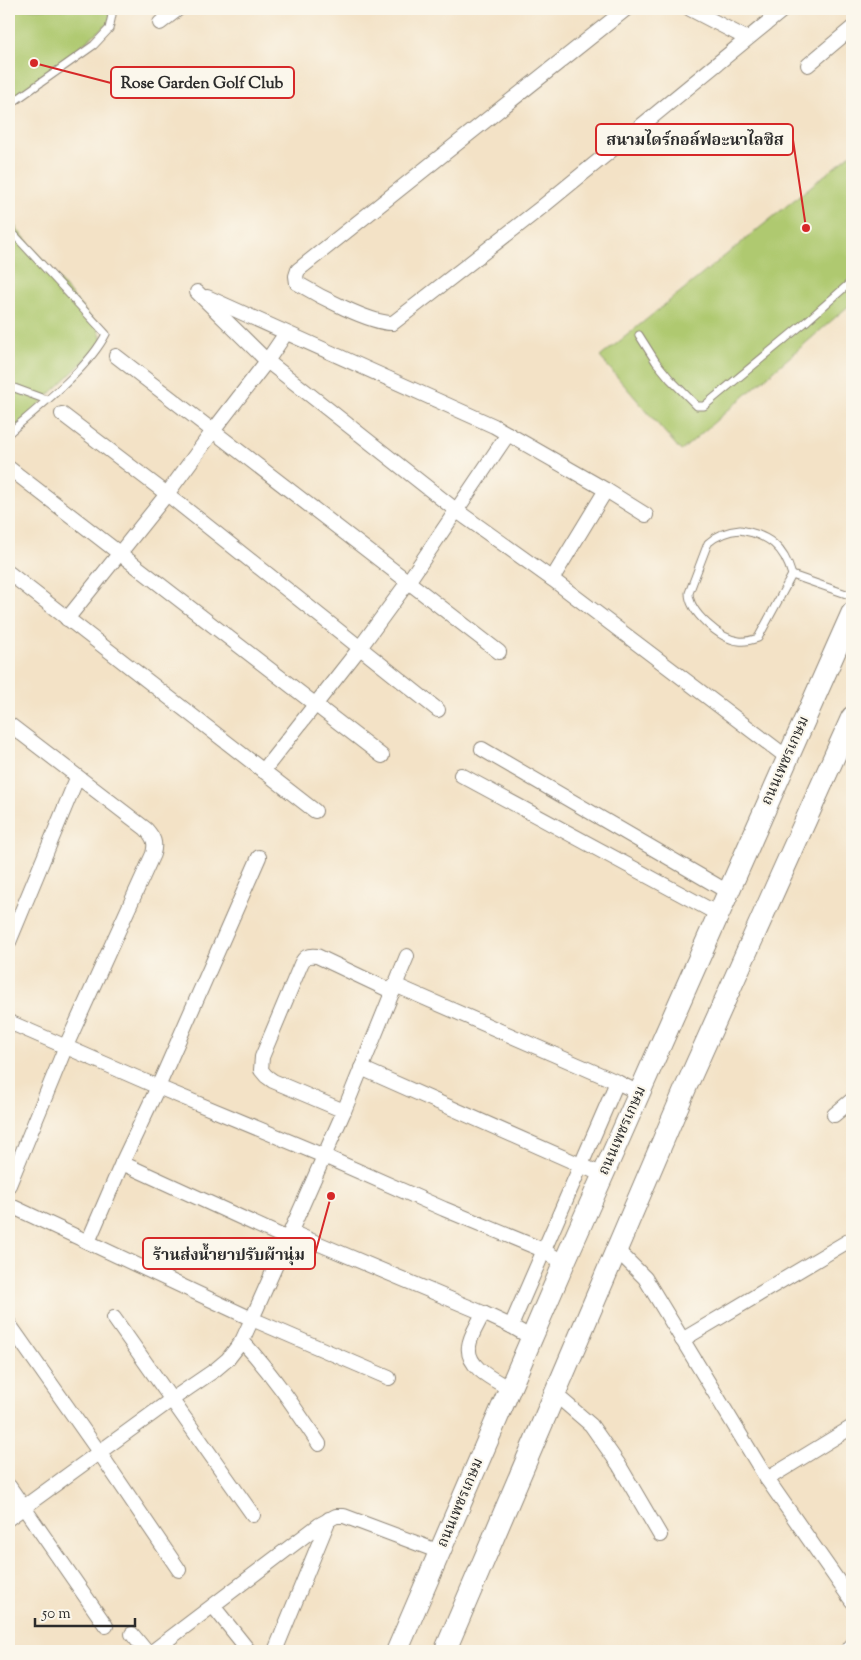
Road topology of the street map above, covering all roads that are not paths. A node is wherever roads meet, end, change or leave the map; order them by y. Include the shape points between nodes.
1 (106, 9) edge
2 (178, 9) edge
3 (626, 9) edge
4 (690, 9) edge
5 (784, 9) edge
6 (160, 22) dead end
7 (852, 28) edge
8 (746, 38) junction
9 (808, 66) dead end
10 (9, 106) edge
11 (9, 229) edge
12 (852, 281) edge
13 (286, 333) junction
14 (639, 335) dead end
15 (116, 356) dead end
16 (267, 361) junction
17 (9, 386) edge
18 (47, 400) junction
19 (62, 414) dead end
20 (213, 431) junction
21 (9, 432) edge
22 (508, 434) junction
23 (9, 468) edge
24 (606, 490) junction
25 (167, 494) junction
26 (457, 510) junction
27 (646, 515) dead end
28 (119, 553) junction
29 (9, 573) edge
30 (792, 575) junction
31 (552, 579) junction
32 (408, 582) junction
33 (852, 596) edge
34 (852, 613) edge
35 (67, 619) junction
36 (360, 649) junction
37 (499, 652) dead end
38 (315, 704) junction
39 (438, 710) dead end
40 (852, 717) edge
41 (9, 724) edge
42 (482, 750) dead end
43 (382, 756) dead end
44 (788, 758) junction
45 (263, 771) junction
46 (461, 775) dead end
47 (77, 778) junction
48 (315, 811) dead end
49 (260, 857) dead end
50 (728, 892) junction
51 (718, 914) junction
52 (9, 942) edge
53 (407, 956) dead end
54 (394, 989) junction
55 (9, 1022) edge
56 (66, 1046) junction
57 (361, 1068) junction
58 (617, 1082) junction
59 (158, 1087) junction
60 (639, 1094) junction
61 (852, 1100) edge
62 (344, 1111) junction
63 (834, 1115) dead end
64 (324, 1156) junction
65 (122, 1163) junction
66 (581, 1166) junction
67 (603, 1175) junction
68 (9, 1185) edge
69 (9, 1205) edge
70 (289, 1236) junction
71 (850, 1240) dead end
72 (88, 1242) junction
73 (543, 1250) junction
74 (617, 1250) junction
75 (564, 1263) junction
76 (483, 1313) junction
77 (114, 1318) dead end
78 (252, 1319) junction
79 (9, 1324) edge
80 (511, 1326) junction
81 (532, 1338) junction
82 (682, 1340) junction
83 (242, 1342) junction
84 (389, 1378) dead end
85 (510, 1389) junction
86 (555, 1394) junction
87 (171, 1400) junction
88 (852, 1427) edge
89 (320, 1444) dead end
90 (99, 1452) junction
91 (767, 1479) junction
92 (9, 1486) edge
93 (24, 1507) junction
94 (253, 1515) dead end
95 (9, 1518) edge
96 (329, 1519) junction
97 (660, 1535) dead end
98 (440, 1552) junction
99 (179, 1570) dead end
100 (852, 1601) edge
101 (213, 1606) junction
102 (106, 1626) dead end
103 (132, 1634) dead end
104 (852, 1645) edge
105 (146, 1651) edge
106 (153, 1651) edge
107 (249, 1651) edge
108 (276, 1651) edge
109 (397, 1651) edge
110 (445, 1651) edge
111 (847, 1651) edge

1 - 10 lane via 112,15 109,29 94,45
2 - 6 street
3 - 8 street via 298,270 297,283 372,319 393,323 542,207
4 - 8 street
5 - 8 street
7 - 9 street
11 - 18 lane via 106,334 99,348
12 - 14 lane via 704,406 697,406 670,379
13 - 16 street
13 - 16 street via 197,292
13 - 22 street
15 - 20 street
16 - 20 street
16 - 26 street
17 - 18 lane
18 - 21 lane
19 - 25 street
20 - 25 street
20 - 32 street
22 - 24 street
22 - 26 street
23 - 28 street
24 - 27 street
24 - 31 street
25 - 28 street
25 - 36 street
26 - 31 street
26 - 32 street
28 - 35 street
28 - 38 street
29 - 35 street
30 - 30 lane via 781,549 769,540 740,530 723,533 708,543 688,592 690,603 709,626 737,641 749,642 758,638
30 - 33 lane
31 - 44 street
32 - 36 street
32 - 37 street
34 - 44 main road, ถนนเพชรเกษม
35 - 45 street
36 - 38 street
36 - 39 street
38 - 43 street
38 - 45 street
40 - 74 main road via 686,1087
41 - 47 street
42 - 50 street
44 - 50 main road, ถนนเพชรเกษม
45 - 48 street
46 - 51 street
47 - 52 street
47 - 56 street via 146,829 156,844
49 - 59 street
50 - 51 main road, ถนนเพชรเกษม
51 - 60 main road, ถนนเพชรเกษม
53 - 54 street
54 - 57 street
54 - 58 street
54 - 62 street via 309,955 301,964 262,1057 261,1070 273,1081
55 - 56 street
56 - 59 street
56 - 68 street
57 - 62 street
57 - 66 street
58 - 60 street
58 - 66 street
59 - 64 street
59 - 65 street
60 - 67 main road, ถนนเพชรเกษม
61 - 63 street
62 - 64 street
64 - 70 street
64 - 73 street
65 - 70 street
65 - 72 street
66 - 67 street
66 - 73 street
67 - 75 main road, ถนนเพชรเกษม
69 - 72 street
70 - 76 street
70 - 78 street
71 - 82 street
72 - 78 street
73 - 75 street
73 - 80 street
74 - 82 street via 645,1278
74 - 86 main road
75 - 81 main road, ถนนเพชรเกษม
76 - 80 street
76 - 85 street via 469,1344 469,1355 484,1373
77 - 87 street
78 - 83 street
78 - 84 street
79 - 90 street
80 - 81 street
81 - 85 main road, ถนนเพชรเกษม
82 - 91 street
83 - 87 street via 228,1359
83 - 89 street via 278,1383
85 - 98 main road, ถนนเพชรเกษม
86 - 97 street via 591,1425
86 - 110 main road
87 - 90 street
87 - 94 street
88 - 91 street
90 - 93 street
90 - 99 street
91 - 100 street
92 - 93 street
93 - 95 street
93 - 102 street
96 - 98 street via 344,1516
96 - 101 street
96 - 108 street
98 - 109 main road, ถนนเพชรเกษม
101 - 106 street
101 - 107 street
103 - 105 street
104 - 111 street

